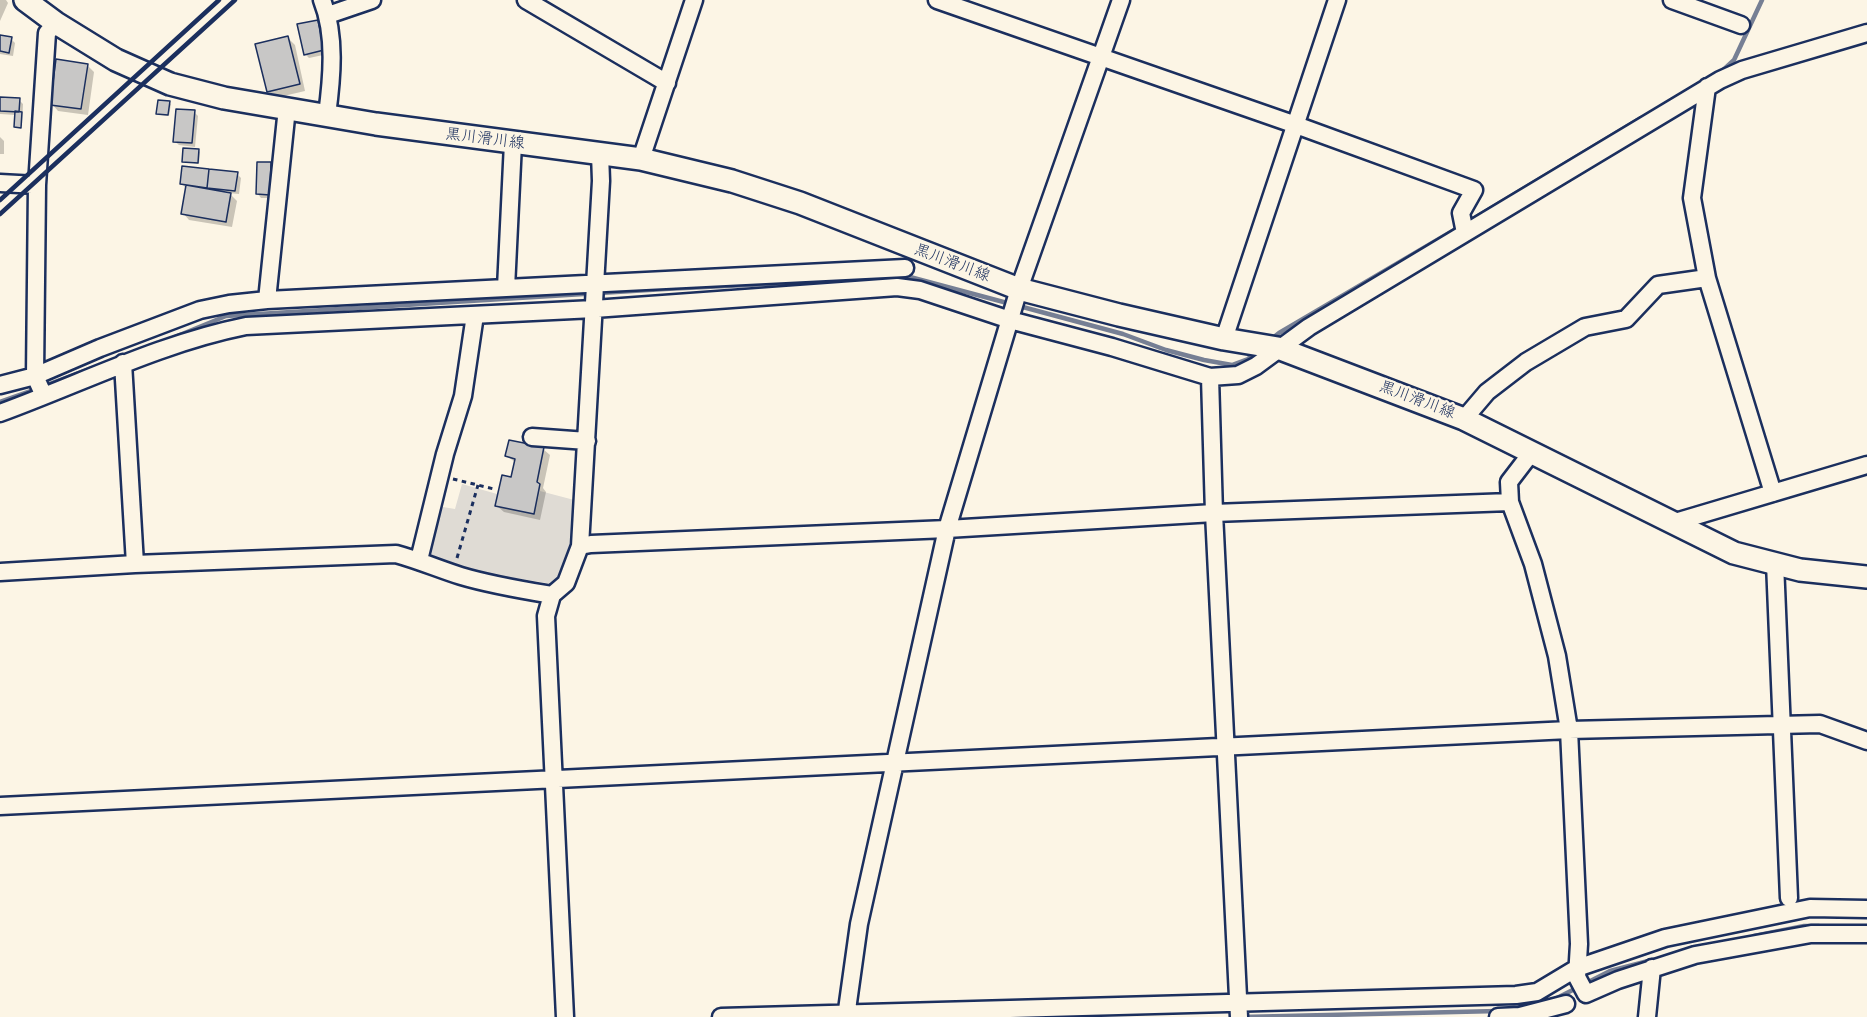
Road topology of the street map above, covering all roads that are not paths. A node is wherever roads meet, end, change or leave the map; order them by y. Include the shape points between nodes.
1 (25, 0) edge
2 (372, 0) edge
3 (526, 0) edge
4 (694, 0) edge
5 (937, 0) edge
6 (1121, 0) edge
7 (1337, 0) edge
8 (1672, 0) edge
9 (325, 7) edge
10 (56, 23) junction
11 (1742, 25) dead end
12 (1867, 33) edge
13 (1101, 58) junction
14 (667, 82) junction
15 (1707, 87) junction
16 (287, 108) junction
17 (327, 115) junction
18 (1296, 125) junction
19 (513, 143) junction
20 (600, 153) junction
21 (641, 159) junction
22 (0, 183) edge
23 (36, 185) junction
24 (1465, 233) junction
25 (904, 268) dead end
26 (1707, 278) junction
27 (595, 282) junction
28 (506, 288) junction
29 (1019, 289) junction
30 (267, 300) junction
31 (594, 309) junction
32 (475, 315) junction
33 (1010, 320) junction
34 (1224, 339) junction
35 (1278, 348) junction
36 (123, 363) junction
37 (34, 376) junction
38 (1210, 377) junction
39 (0, 385) edge
40 (44, 396) junction
41 (0, 413) edge
42 (1464, 419) junction
43 (532, 437) dead end
44 (587, 441) junction
45 (1532, 452) junction
46 (1867, 465) edge
47 (1773, 493) junction
48 (1510, 502) junction
49 (1214, 513) junction
50 (1672, 523) junction
51 (947, 529) junction
52 (580, 546) junction
53 (419, 560) junction
54 (1776, 563) junction
55 (135, 564) junction
56 (0, 572) edge
57 (1867, 577) edge
58 (552, 595) junction
59 (1783, 725) junction
60 (1569, 730) junction
61 (1867, 741) edge
62 (1225, 748) junction
63 (894, 764) junction
64 (554, 779) junction
65 (0, 806) edge
66 (1789, 898) dead end
67 (1867, 909) edge
68 (1867, 934) edge
69 (1652, 968) junction
70 (1581, 982) junction
71 (1238, 1010) edge
72 (1567, 1010) edge
73 (846, 1015) edge
74 (565, 1017) edge
75 (721, 1017) edge
76 (1498, 1017) edge
77 (1647, 1017) edge

1 - 10 main road, 黒川滑川線
2 - 9 street
3 - 14 street
4 - 14 street
5 - 13 street
6 - 13 street
7 - 18 street
8 - 11 street
9 - 17 street via 331,57
10 - 16 main road, 黒川滑川線 via 116,60 170,84
10 - 23 street via 47,33
12 - 15 street via 1742,70
13 - 18 street
13 - 29 street
14 - 21 street
15 - 24 street
15 - 26 street via 1692,198
16 - 17 main road, 黒川滑川線
16 - 30 street
17 - 19 main road, 黒川滑川線
18 - 24 street via 1474,190 1461,213
18 - 34 street
19 - 20 main road, 黒川滑川線
19 - 28 street
20 - 21 main road, 黒川滑川線
20 - 27 street
21 - 29 main road, 黒川滑川線 via 732,181 800,203
22 - 23 street
23 - 37 street
24 - 35 street
25 - 27 street
26 - 42 street via 1658,285 1626,320 1585,327 1494,386
26 - 47 street
27 - 28 street
27 - 31 street
28 - 30 street
29 - 33 street
29 - 34 main road, 黒川滑川線
30 - 37 street via 200,310
31 - 32 street
31 - 33 street via 897,287 920,290
31 - 44 street
32 - 36 street via 246,326 213,332
32 - 53 street via 463,396
33 - 38 street
33 - 51 street
34 - 35 main road, 黒川滑川線
35 - 38 street via 1238,375
35 - 42 main road, 黒川滑川線
36 - 40 street
36 - 55 street
37 - 39 street
37 - 40 street
38 - 49 street
40 - 41 street
42 - 45 main road, 黒川滑川線
43 - 44 street
44 - 52 street
45 - 48 street via 1509,482
45 - 50 main road, 黒川滑川線
46 - 47 street
47 - 50 street
48 - 49 street
48 - 60 street via 1533,564 1557,656
49 - 51 street
49 - 62 street
50 - 54 main road, 黒川滑川線 via 1734,553
51 - 52 street
51 - 63 street
52 - 58 street via 566,583
53 - 55 street via 396,554
53 - 58 street via 463,577
54 - 57 main road, 黒川滑川線 via 1800,570
54 - 59 street
55 - 56 street
58 - 64 street via 546,616
59 - 60 street
59 - 61 street via 1820,724
59 - 66 street
60 - 62 street
60 - 70 street
62 - 63 street
62 - 71 street
63 - 64 street
63 - 73 street via 859,924
64 - 65 street
64 - 74 street
67 - 70 street via 1810,908 1665,938
68 - 69 street via 1811,934
69 - 70 street via 1618,980
69 - 77 street
70 - 71 street via 1516,995
70 - 72 street
71 - 73 street
72 - 76 street
73 - 75 street

